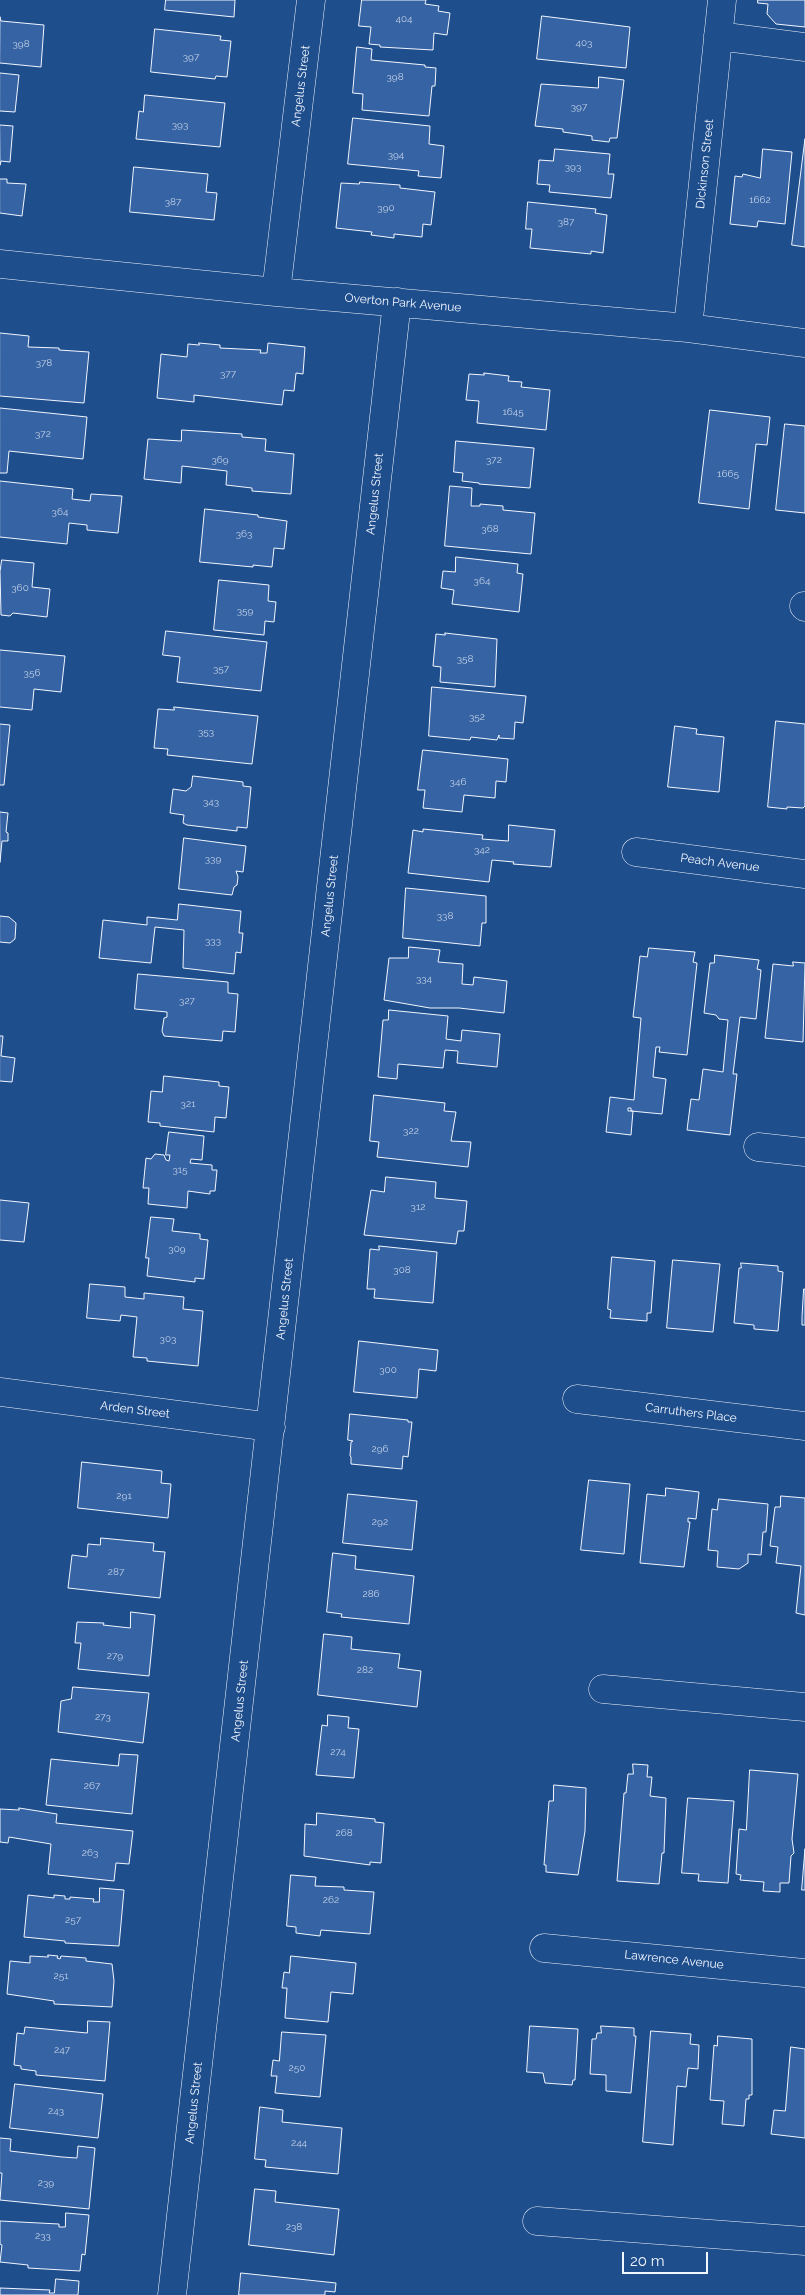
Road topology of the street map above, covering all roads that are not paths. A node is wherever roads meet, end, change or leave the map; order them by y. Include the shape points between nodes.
1 (311, 0) edge
2 (722, 0) edge
3 (718, 36) junction
4 (805, 47) edge
5 (0, 264) edge
6 (276, 292) junction
7 (398, 302) junction
8 (688, 328) junction
9 (805, 342) edge
10 (636, 852) dead end
11 (805, 874) edge
12 (758, 1147) dead end
13 (805, 1152) edge
14 (0, 1392) edge
15 (577, 1399) dead end
16 (805, 1426) edge
17 (271, 1427) junction
18 (603, 1689) dead end
19 (805, 1707) edge
20 (544, 1948) dead end
21 (805, 1973) edge
22 (537, 2221) dead end
23 (805, 2241) edge
24 (172, 2295) edge

1 - 6 street, Angelus Street
2 - 3 street, Dickinson Street
3 - 4 street
3 - 8 street, Dickinson Street
5 - 6 street, Overton Park Avenue
6 - 7 street, Overton Park Avenue
7 - 8 street, Overton Park Avenue
7 - 17 street, Angelus Street
8 - 9 street, Overton Park Avenue
10 - 11 street, Peach Avenue
12 - 13 street
14 - 17 street, Arden Street
15 - 16 street, Carruthers Place
17 - 24 street, Angelus Street
18 - 19 street
20 - 21 street, Lawrence Avenue
22 - 23 street

